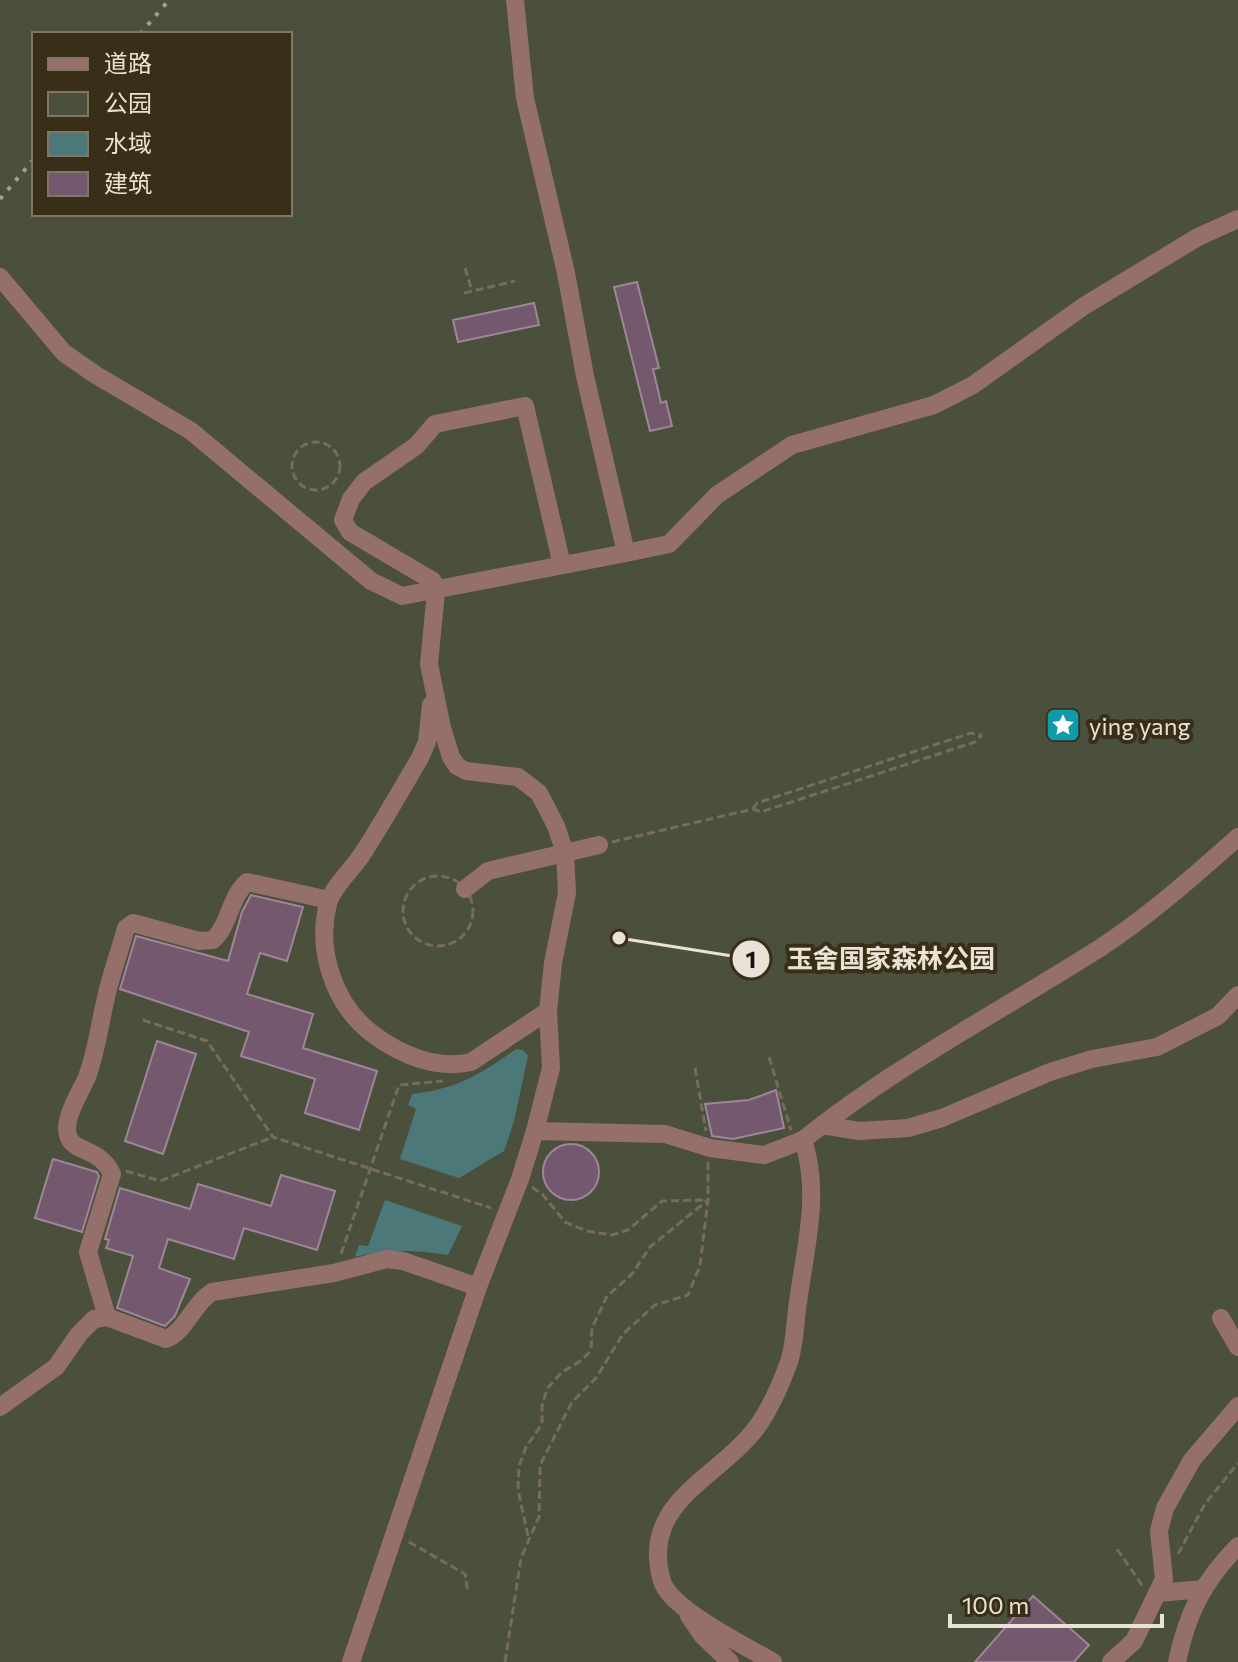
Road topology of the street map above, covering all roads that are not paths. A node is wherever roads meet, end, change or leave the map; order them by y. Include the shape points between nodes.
1 (515, 0) edge
2 (1238, 219) edge
3 (0, 277) edge
4 (626, 553) junction
5 (562, 565) junction
6 (436, 591) junction
7 (433, 687) junction
8 (1238, 837) edge
9 (599, 845) road end
10 (565, 853) junction
11 (465, 889) road end
12 (329, 900) junction
13 (1238, 995) edge
14 (548, 1011) junction
15 (822, 1125) junction
16 (535, 1131) junction
17 (799, 1142) junction
18 (478, 1287) junction
19 (107, 1317) junction
20 (1221, 1318) dead end
21 (1238, 1347) edge
22 (1238, 1406) edge
23 (0, 1407) edge
24 (1238, 1546) edge
25 (1204, 1589) junction
26 (1155, 1597) junction
27 (685, 1610) junction
28 (351, 1662) edge
29 (730, 1662) edge
30 (773, 1662) edge
31 (1111, 1662) edge
32 (1177, 1662) edge

1 - 4 street via 525,98
2 - 4 street via 1198,237 1084,306 973,385 934,405 792,445 717,495 669,544
3 - 6 street via 64,353 191,431 371,581 402,596
4 - 5 street
5 - 6 street
5 - 6 street via 525,406 435,424 416,446 364,482 343,520 350,532 433,581
6 - 7 street via 429,664
7 - 10 street via 457,766 528,783 545,804
7 - 12 street via 427,742 420,758
8 - 15 street via 1103,946 855,1099
9 - 10 street
10 - 11 street via 488,871
10 - 14 street via 567,893
12 - 14 street via 324,957 349,1012 385,1043 412,1057 458,1065 471,1062
12 - 19 street via 247,882 213,940 133,923 126,928 92,1060 67,1126 74,1146 95,1153 112,1174 88,1252
13 - 15 street via 1218,1016 1157,1047 1050,1072 942,1118 908,1128 859,1131
14 - 16 street via 551,1068
15 - 17 street
16 - 17 street via 665,1134 710,1148 764,1155
16 - 18 street
17 - 27 street via 810,1160 812,1197 790,1359 758,1426 664,1519 657,1549 662,1584
18 - 19 street via 387,1259 212,1292 166,1339
18 - 28 street
19 - 23 street via 94,1319 56,1367
20 - 21 street
22 - 26 street via 1192,1460 1165,1508 1159,1531 1164,1579
24 - 25 street
25 - 26 street
25 - 32 street via 1192,1608
26 - 31 street via 1134,1641
27 - 29 street
27 - 30 street

